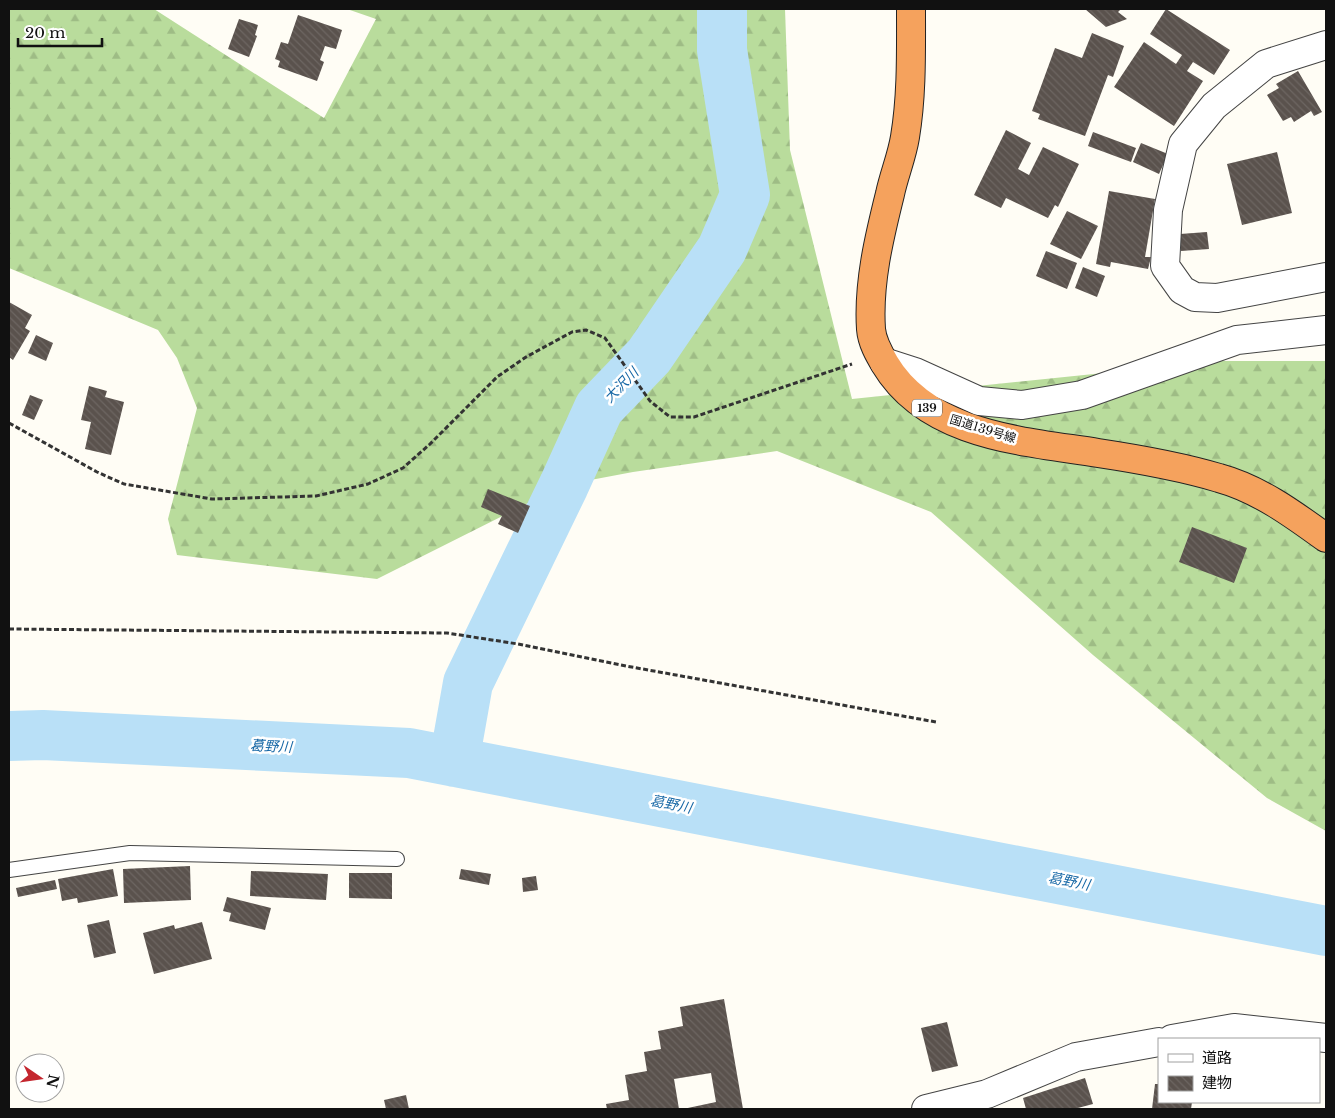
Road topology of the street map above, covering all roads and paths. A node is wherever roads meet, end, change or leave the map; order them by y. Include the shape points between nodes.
1 (911, 9) edge
2 (1326, 45) edge
3 (1326, 277) edge
4 (1326, 330) edge
5 (881, 357) junction
6 (9, 423) edge
7 (1326, 538) edge
8 (9, 629) edge
9 (936, 722) dead end
10 (397, 859) dead end
11 (9, 870) edge
12 (1178, 1038) edge
13 (1326, 1038) edge
14 (1158, 1042) edge
15 (926, 1109) edge

1 - 5 highway, 国道139号線 / 139 via 911,65 905,137 876,249 871,331
2 - 3 street via 1266,64 1214,106 1183,144 1168,210 1165,266 1182,290 1195,297 1217,298
4 - 5 street via 1237,340 1082,395 1022,405 979,400
5 - 6 path via 814,375 694,417 670,417 650,401 605,338 586,330 572,332 497,377 403,468 368,484 316,496 212,499 124,484
5 - 7 highway, 国道139号線 / 139 via 897,384 920,405 955,422 1042,446 1165,465 1221,478 1266,497
8 - 9 path via 447,633
10 - 11 lane via 130,853
12 - 13 street via 1234,1028
14 - 15 street via 1076,1057 987,1094

